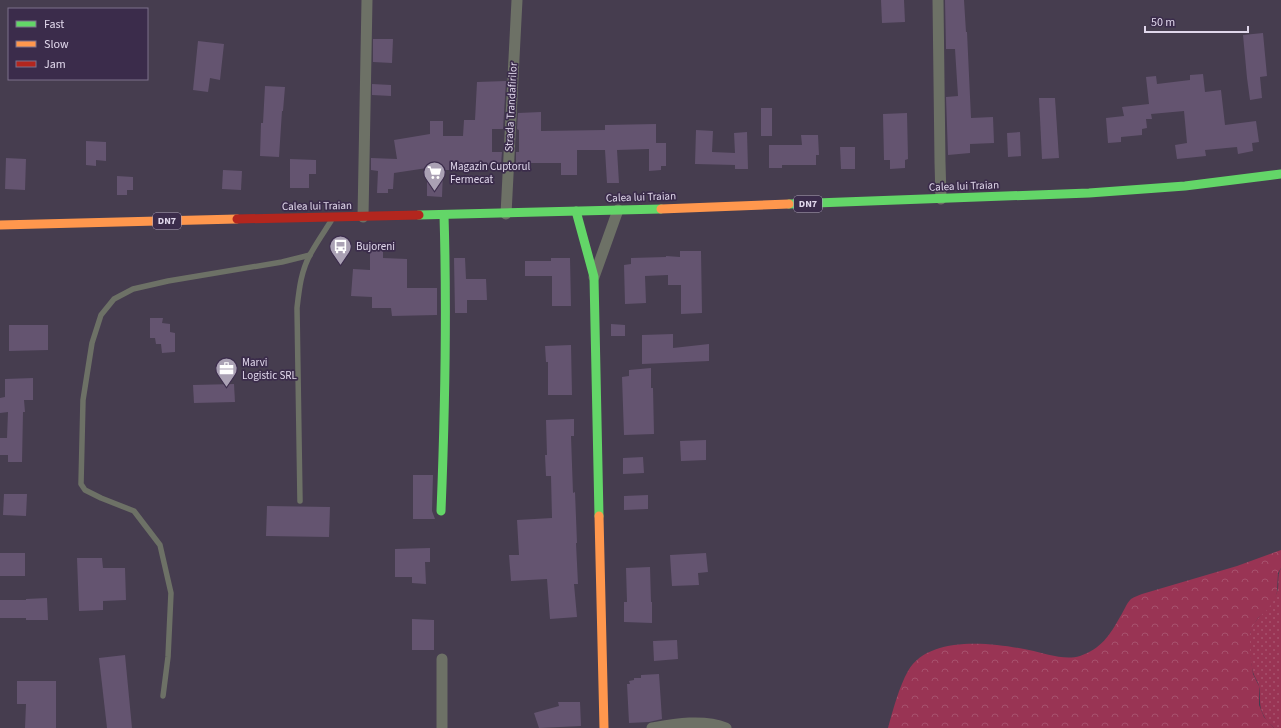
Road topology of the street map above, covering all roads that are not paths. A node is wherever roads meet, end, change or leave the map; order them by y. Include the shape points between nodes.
1 (367, 0) edge
2 (517, 0) edge
3 (938, 0) edge
4 (1281, 174) edge
5 (941, 199) junction
6 (618, 210) junction
7 (576, 212) junction
8 (506, 214) junction
9 (444, 215) junction
10 (363, 217) junction
11 (333, 218) junction
12 (0, 225) edge
13 (310, 255) junction
14 (594, 277) junction
15 (300, 501) dead end
16 (440, 511) dead end
17 (442, 659) dead end
18 (163, 696) dead end
19 (442, 728) edge
20 (604, 728) edge
21 (652, 728) edge
22 (726, 728) edge

1 - 10 street
2 - 8 street, Strada Trandafirilor
3 - 5 street
4 - 5 main road, Calea lui Traian / DN7 via 1150,189
5 - 6 main road, Calea lui Traian / DN7
6 - 7 main road, Calea lui Traian / DN7
6 - 14 street
7 - 8 main road, Calea lui Traian / DN7
7 - 14 main road
8 - 9 main road, Calea lui Traian / DN7
9 - 10 main road, Calea lui Traian / DN7
9 - 16 main road via 446,351
10 - 11 main road, Calea lui Traian / DN7
11 - 12 main road, Calea lui Traian / DN7
11 - 13 lane
13 - 15 lane via 300,286 297,308
13 - 18 lane via 133,289 114,299 101,314 92,343 84,400 81,484 85,490 134,511 160,545 171,594
14 - 20 main road
17 - 19 street
21 - 22 street via 699,723

